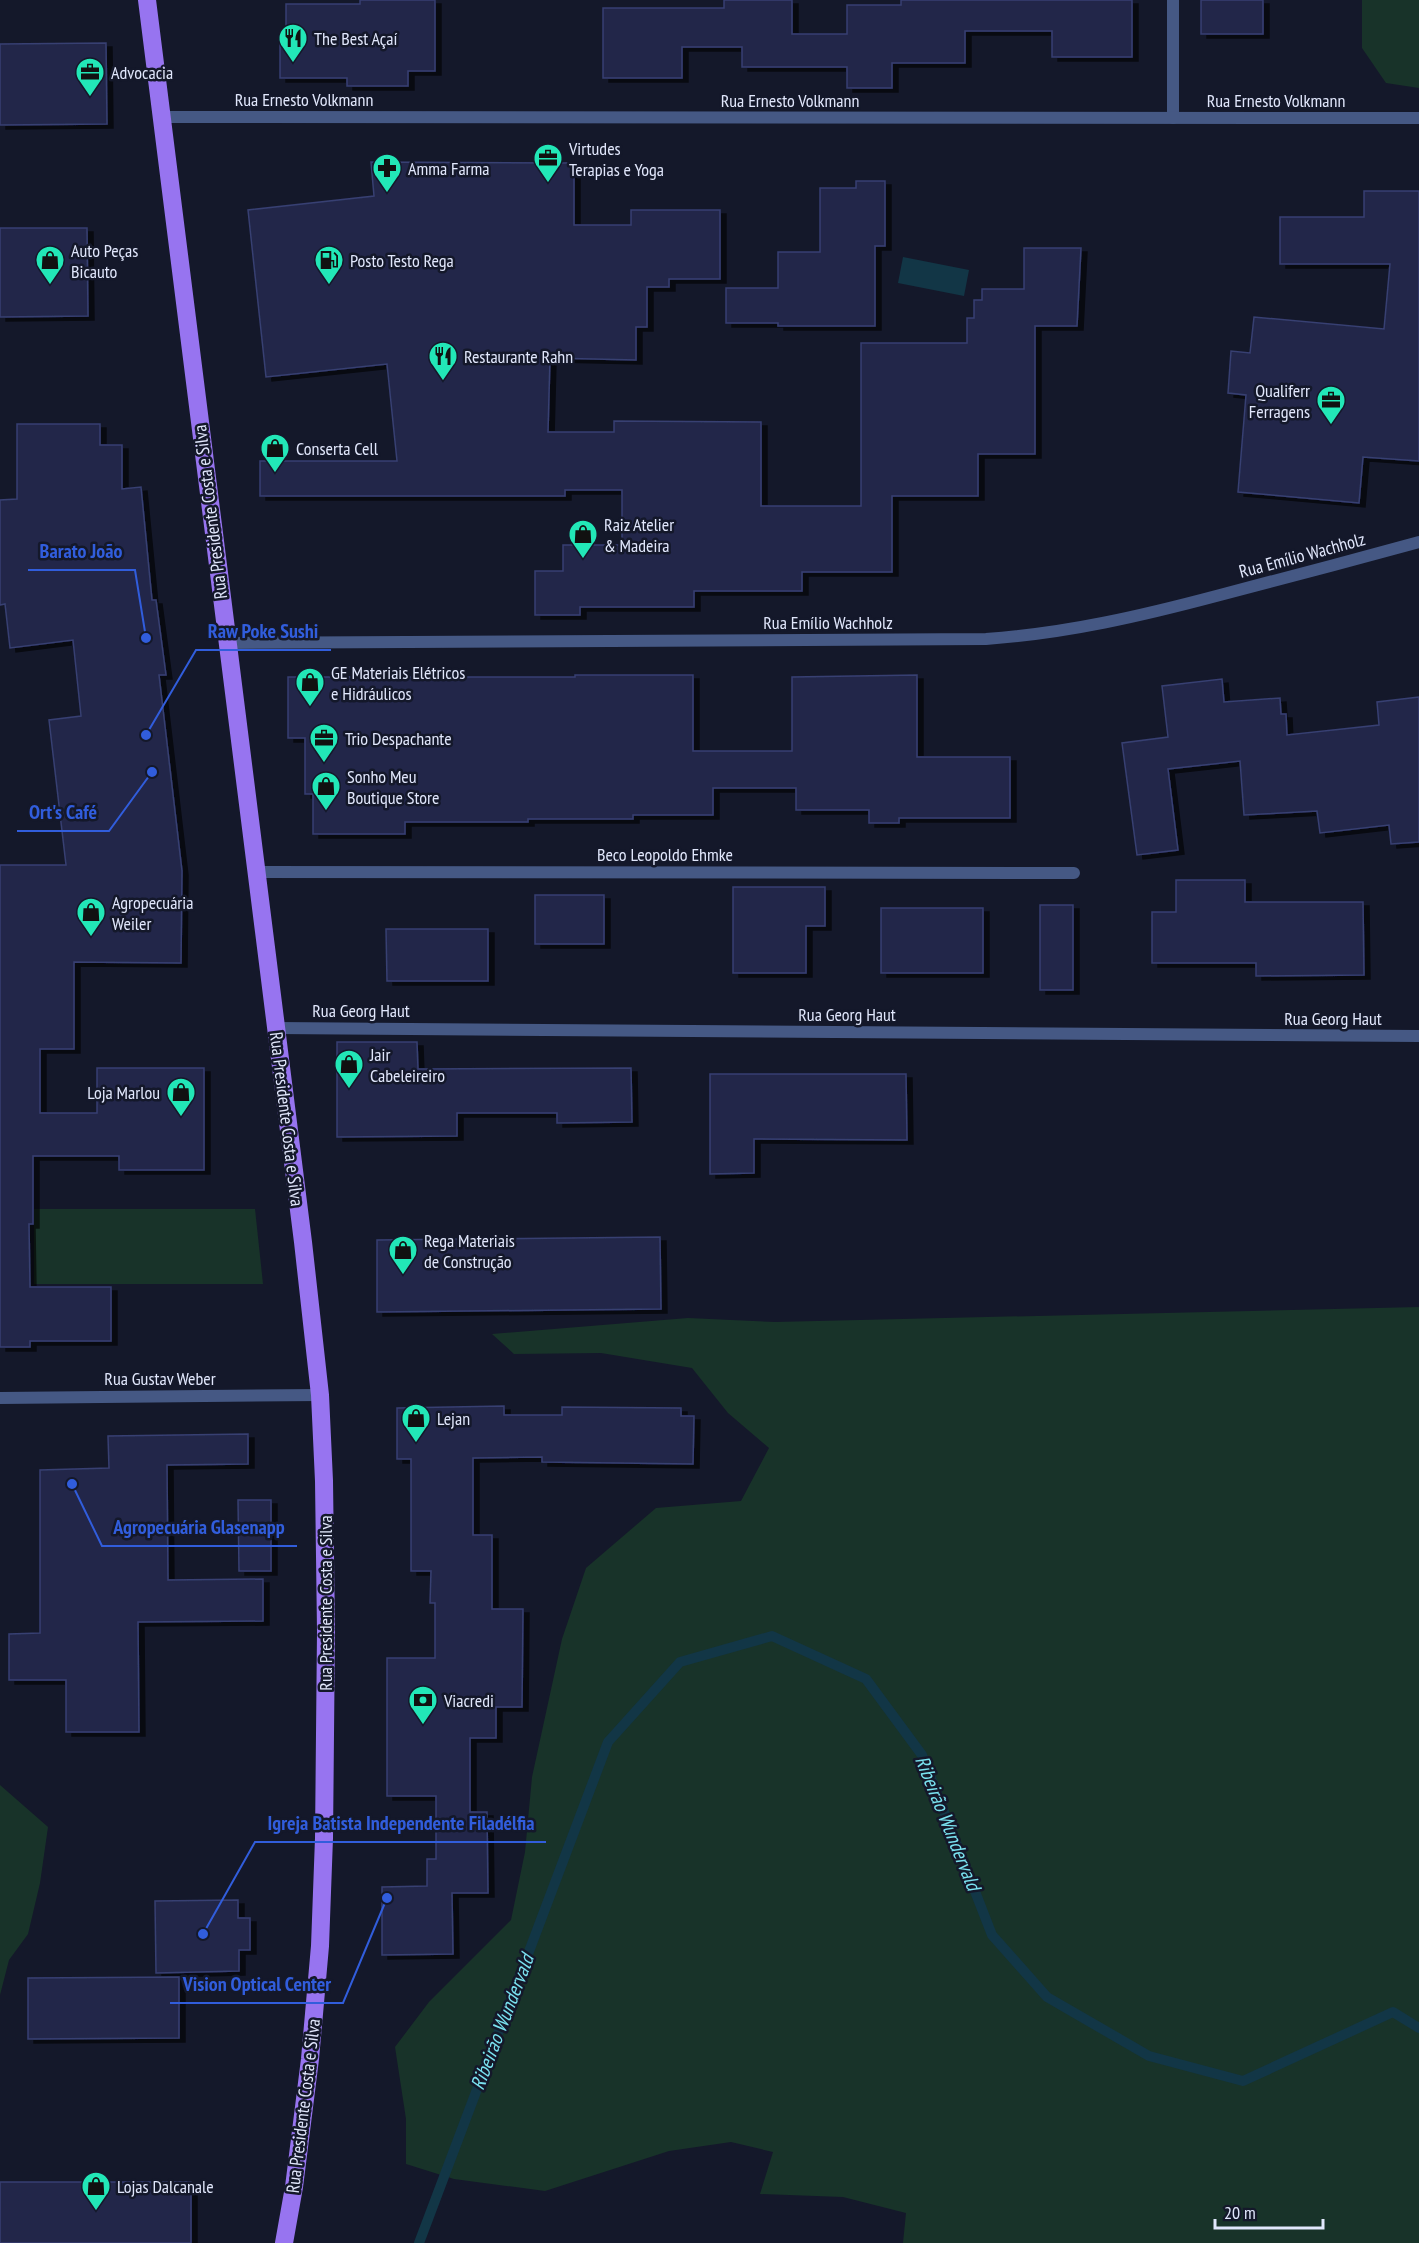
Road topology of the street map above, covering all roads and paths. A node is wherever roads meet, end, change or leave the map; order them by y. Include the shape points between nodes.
1 (147, 0) edge
2 (1173, 0) edge
3 (161, 117) junction
4 (1173, 118) junction
5 (1419, 118) edge
6 (1419, 542) edge
7 (226, 643) junction
8 (255, 872) junction
9 (1074, 873) dead end
10 (275, 1028) junction
11 (1419, 1036) edge
12 (320, 1395) junction
13 (0, 1398) edge
14 (284, 2243) edge

1 - 3 main road, Rua Presidente Costa e Silva
2 - 4 street
3 - 4 street, Rua Ernesto Volkmann
3 - 7 main road, Rua Presidente Costa e Silva
4 - 5 street, Rua Ernesto Volkmann
6 - 7 street, Rua Emílio Wachholz via 1138,616 1027,636
7 - 8 main road, Rua Presidente Costa e Silva
8 - 9 street, Beco Leopoldo Ehmke
8 - 10 main road, Rua Presidente Costa e Silva
10 - 11 street, Rua Georg Haut
10 - 12 main road, Rua Presidente Costa e Silva
12 - 13 street, Rua Gustav Weber
12 - 14 main road, Rua Presidente Costa e Silva via 326,1631 320,1946 310,2059

